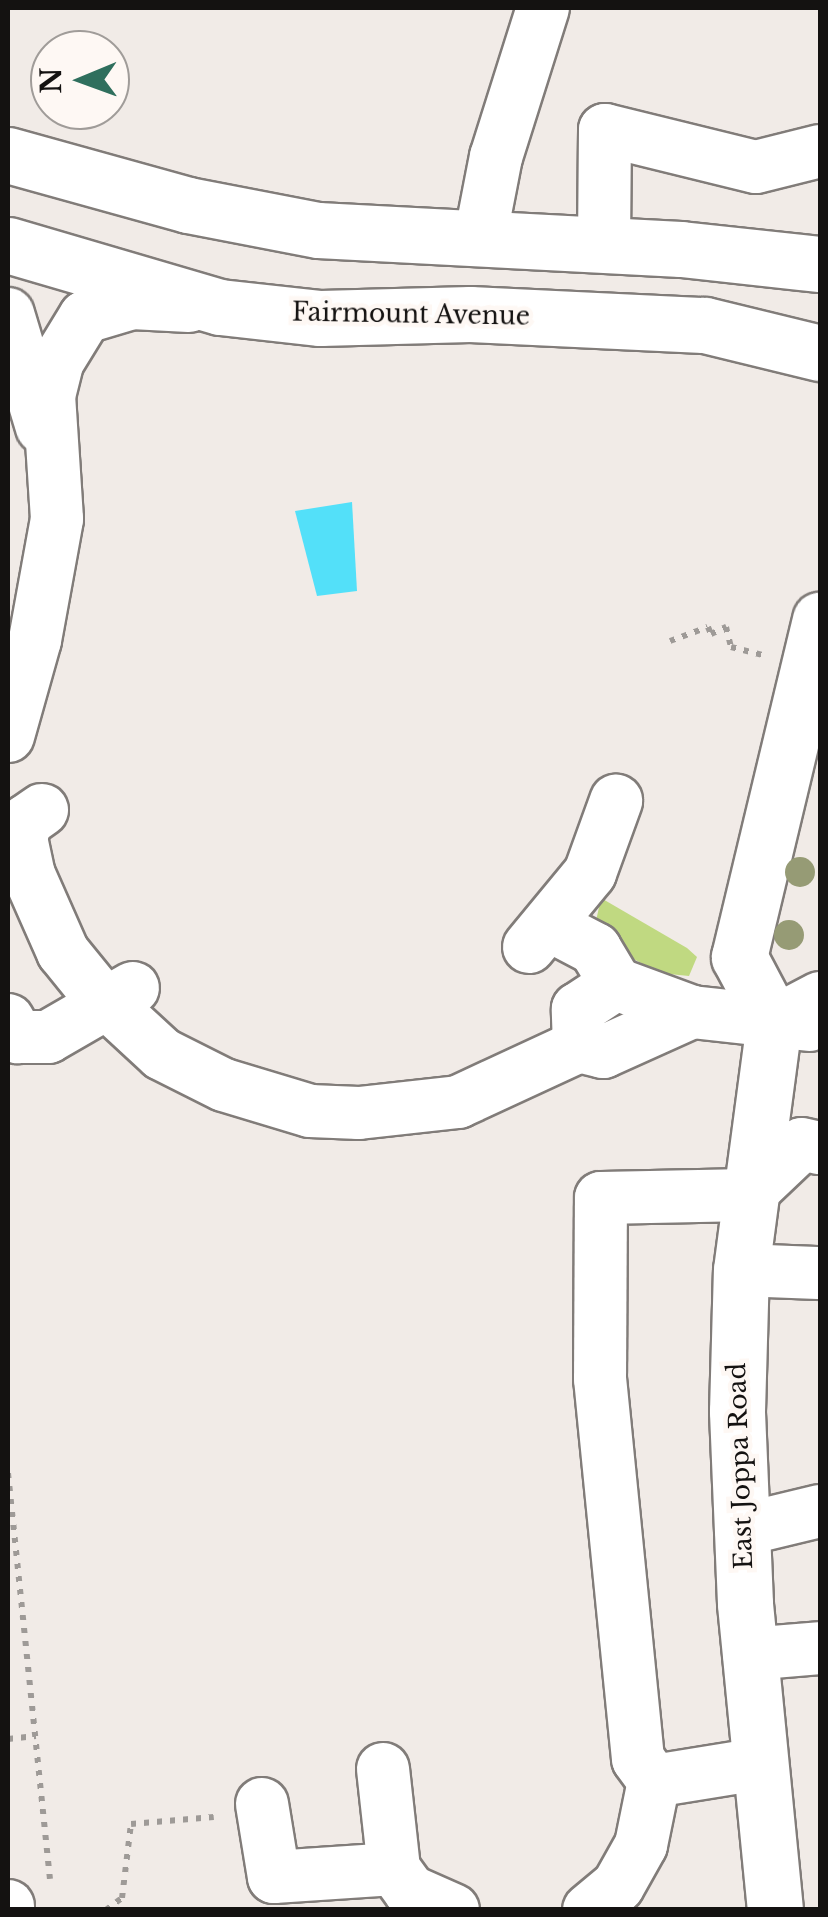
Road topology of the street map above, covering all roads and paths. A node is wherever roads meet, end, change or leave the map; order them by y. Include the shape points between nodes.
1 (543, 8) edge
2 (820, 151) edge
3 (8, 154) edge
4 (480, 238) junction
5 (8, 245) edge
6 (604, 245) junction
7 (820, 264) edge
8 (220, 307) junction
9 (8, 314) edge
10 (820, 353) edge
11 (53, 462) junction
12 (820, 620) edge
13 (670, 641) dead end
14 (758, 654) dead end
15 (8, 736) edge
16 (616, 802) dead end
17 (42, 810) dead end
18 (616, 984) junction
19 (134, 988) dead end
20 (805, 1016) edge
21 (674, 1018) junction
22 (8, 1020) edge
23 (565, 1041) junction
24 (820, 1148) edge
25 (748, 1195) junction
26 (741, 1270) junction
27 (820, 1273) edge
28 (8, 1473) edge
29 (820, 1511) edge
30 (741, 1530) junction
31 (820, 1648) edge
32 (749, 1654) junction
33 (36, 1736) junction
34 (8, 1738) edge
35 (758, 1764) junction
36 (384, 1781) dead end
37 (654, 1781) junction
38 (262, 1804) dead end
39 (162, 1821) dead end
40 (394, 1869) junction
41 (22, 1902) edge
42 (108, 1909) edge
43 (453, 1910) edge
44 (589, 1910) edge
45 (775, 1910) edge

1 - 4 lane via 496,158
2 - 6 lane via 756,166 605,130
3 - 4 main road via 252,220
4 - 6 main road
5 - 8 main road, Fairmount Avenue
6 - 7 main road
8 - 10 main road, Fairmount Avenue via 320,318 470,314 705,325
8 - 11 lane via 132,303 85,317 58,362 49,396
9 - 11 lane
11 - 15 lane via 57,520 35,640
12 - 20 main road via 739,957
13 - 14 path via 708,626 711,634 726,628 732,647
16 - 18 lane via 590,873 540,937 595,949
17 - 23 lane via 26,820 22,838 29,875 63,952 162,1054 224,1085 310,1111 458,1102
18 - 21 lane
18 - 23 lane via 578,1009
19 - 22 lane via 48,1036 18,1037
20 - 21 lane
20 - 25 main road, East Joppa Road
21 - 23 lane via 602,1052
24 - 25 lane via 802,1144
25 - 26 main road, East Joppa Road
25 - 37 lane via 600,1198 600,1380 638,1759
26 - 27 lane
26 - 30 main road, East Joppa Road
28 - 33 path
29 - 30 lane
30 - 32 main road, East Joppa Road
31 - 32 lane
32 - 35 main road, East Joppa Road
33 - 34 path
33 - 41 path
35 - 37 lane
35 - 45 main road, East Joppa Road
36 - 40 lane
37 - 44 lane via 642,1846 618,1886
38 - 40 lane via 274,1877
39 - 42 path via 130,1824 131,1862 122,1898
40 - 43 lane via 410,1892

